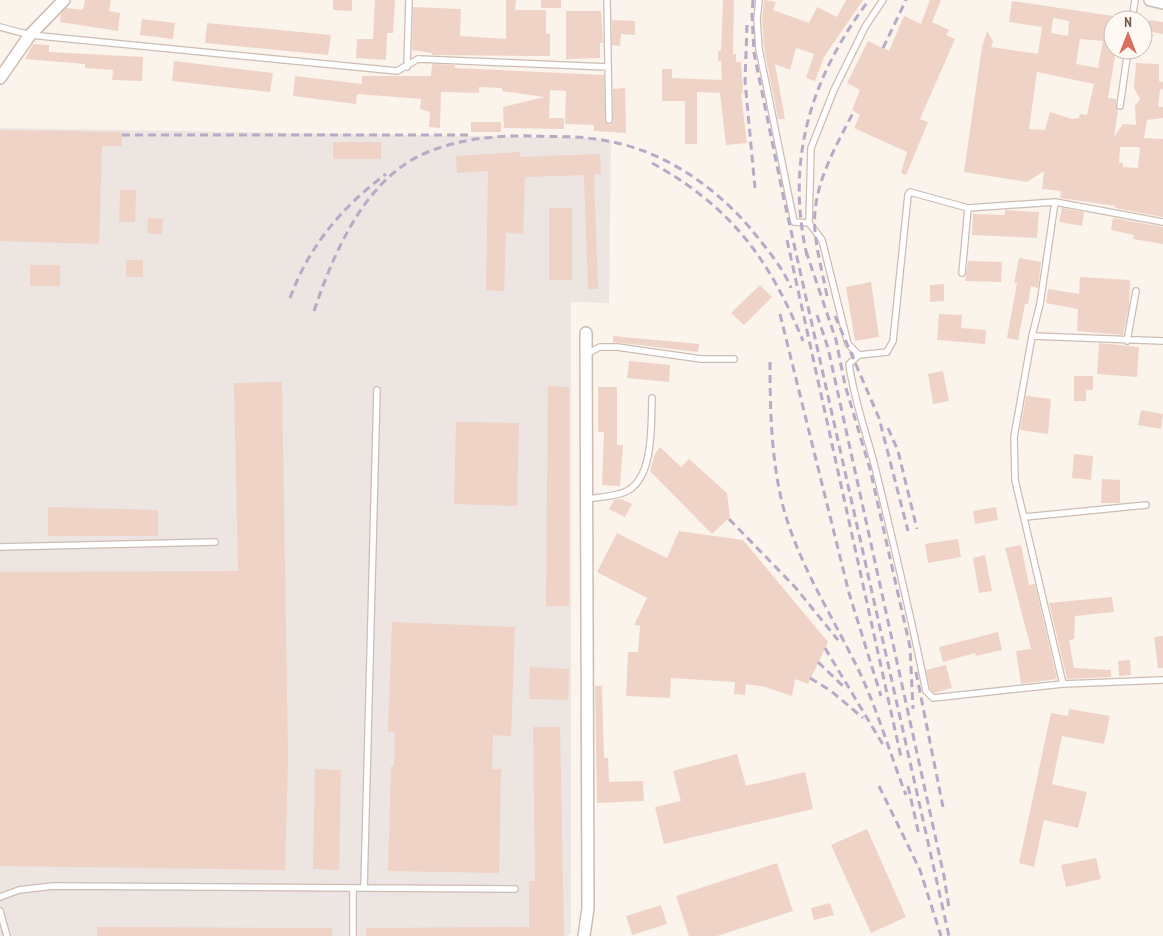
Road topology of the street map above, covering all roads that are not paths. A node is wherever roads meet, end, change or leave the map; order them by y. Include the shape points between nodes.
1 (64, 0) edge
2 (409, 0) edge
3 (607, 0) edge
4 (759, 0) edge
5 (883, 0) edge
6 (1150, 0) edge
7 (1163, 3) edge
8 (0, 26) edge
9 (30, 35) junction
10 (1127, 60) edge
11 (407, 66) junction
12 (608, 67) junction
13 (0, 78) edge
14 (1120, 106) dead end
15 (608, 120) dead end
16 (1055, 202) junction
17 (968, 208) junction
18 (1163, 222) edge
19 (809, 223) junction
20 (962, 273) dead end
21 (1136, 291) dead end
22 (586, 333) dead end
23 (1032, 336) junction
24 (1127, 341) junction
25 (1163, 341) edge
26 (586, 354) junction
27 (858, 355) junction
28 (734, 360) dead end
29 (377, 390) dead end
30 (652, 398) dead end
31 (586, 499) junction
32 (1146, 505) dead end
33 (1025, 517) junction
34 (215, 542) dead end
35 (0, 547) edge
36 (1163, 680) edge
37 (1063, 684) junction
38 (354, 888) junction
39 (364, 888) junction
40 (515, 889) dead end
41 (0, 898) edge
42 (0, 911) edge
43 (7, 936) edge
44 (352, 936) edge
45 (584, 936) edge

1 - 9 street
2 - 11 lane
3 - 12 lane
4 - 19 lane via 759,49 794,222
5 - 19 lane via 865,27 834,90 811,148
6 - 7 street
8 - 9 lane
9 - 11 lane via 346,67 397,71
9 - 13 street
10 - 14 lane
11 - 12 lane via 418,59
12 - 15 lane
16 - 17 lane
16 - 18 lane
16 - 23 lane
17 - 20 lane
17 - 27 lane via 910,192 893,341 887,352
19 - 27 lane via 822,240 848,344
21 - 24 lane
22 - 26 street
23 - 24 lane
23 - 33 lane via 1014,437 1015,480
24 - 25 lane
26 - 28 lane via 600,347 618,347 701,360
26 - 31 street
27 - 37 lane via 849,364 853,395 875,465 926,691 933,698
29 - 39 lane
30 - 31 lane via 650,442 638,484 625,492
31 - 45 street via 588,908
32 - 33 lane
33 - 37 lane
34 - 35 lane
36 - 37 lane
38 - 39 lane
38 - 41 lane via 53,886 20,890
38 - 44 lane
39 - 40 lane
42 - 43 lane

